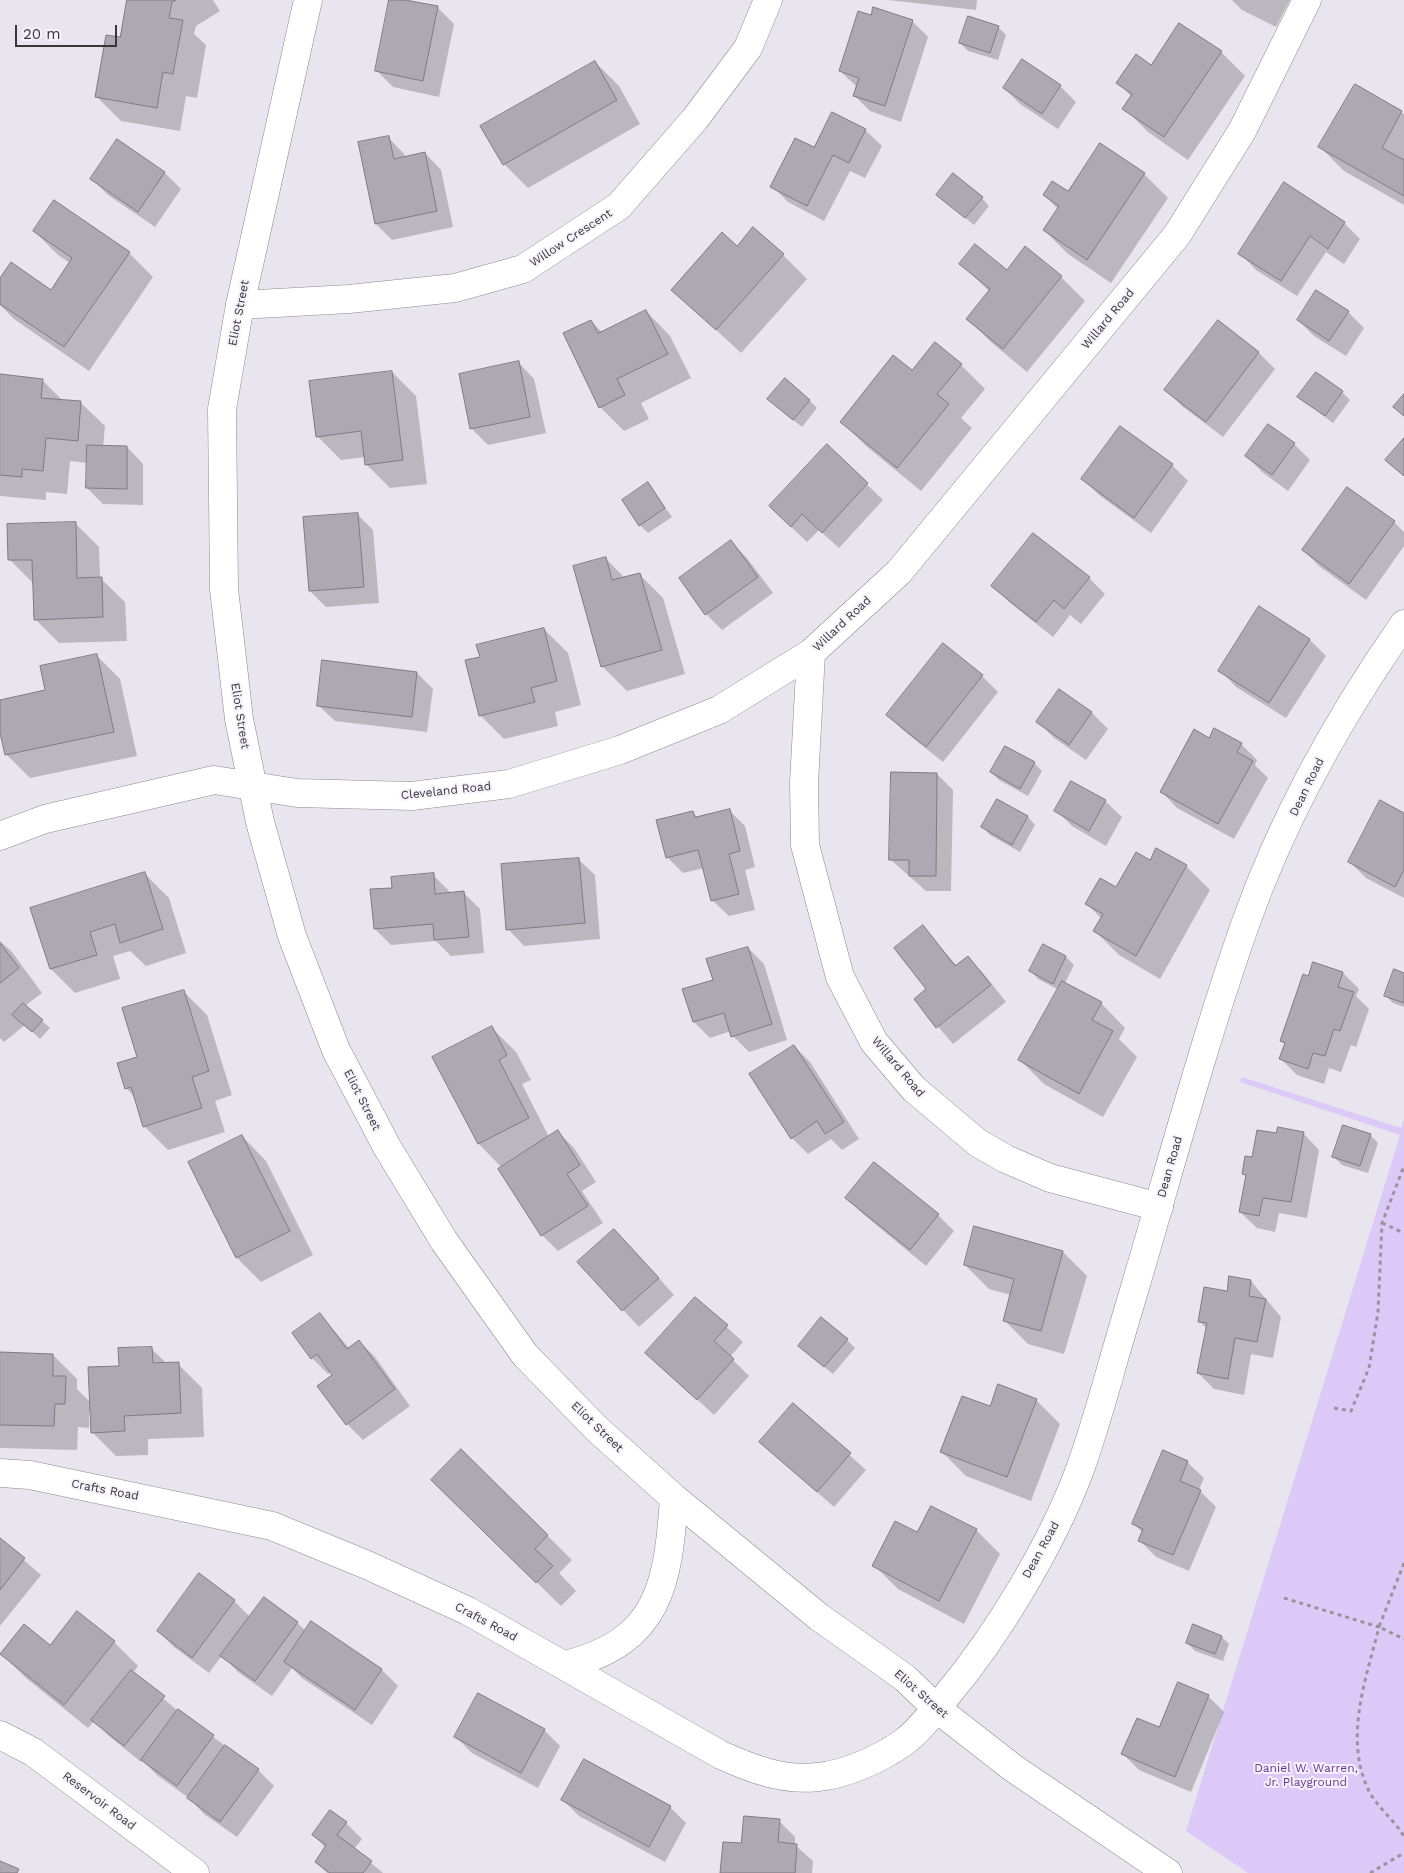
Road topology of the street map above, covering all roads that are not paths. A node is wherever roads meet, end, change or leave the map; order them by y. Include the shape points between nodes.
1 (308, 0) edge
2 (768, 0) edge
3 (1307, 0) edge
4 (240, 305) junction
5 (1404, 624) edge
6 (810, 653) junction
7 (252, 785) junction
8 (0, 836) edge
9 (1158, 1207) junction
10 (0, 1473) edge
11 (674, 1498) junction
12 (565, 1665) junction
13 (936, 1708) junction
14 (0, 1735) edge
15 (195, 1873) edge
16 (1168, 1873) edge

1 - 4 street, Eliot Street
2 - 4 street, Willow Crescent via 748,48 695,119 619,206 524,269 455,288 349,300
3 - 6 street, Willard Road via 1242,131 1178,235 899,572
4 - 7 street, Eliot Street via 222,408 224,589 234,684
5 - 9 street, Dean Road via 1336,730 1263,880 1223,990
6 - 7 street, Cleveland Road via 719,710 620,750 509,784 412,796 297,793
6 - 9 street, Willard Road via 804,773 805,845 840,977 874,1042 914,1089 978,1144 1050,1178
7 - 8 street, Cleveland Road via 208,781 45,819
7 - 11 street, Eliot Street via 282,903 312,990 336,1050 386,1147 444,1241 525,1355 597,1429
9 - 13 street, Dean Road via 1101,1403 1079,1472 1059,1518 976,1661
10 - 12 street, Crafts Road via 30,1476 272,1526 468,1611
11 - 12 street via 669,1557 664,1580 653,1605 634,1630 609,1650
11 - 13 street, Eliot Street via 819,1617 904,1678
12 - 13 street, Crafts Road via 721,1755 763,1772 786,1776 819,1777 866,1763 906,1740
13 - 16 street, Eliot Street via 1013,1768
14 - 15 street, Reservoir Road via 33,1752

